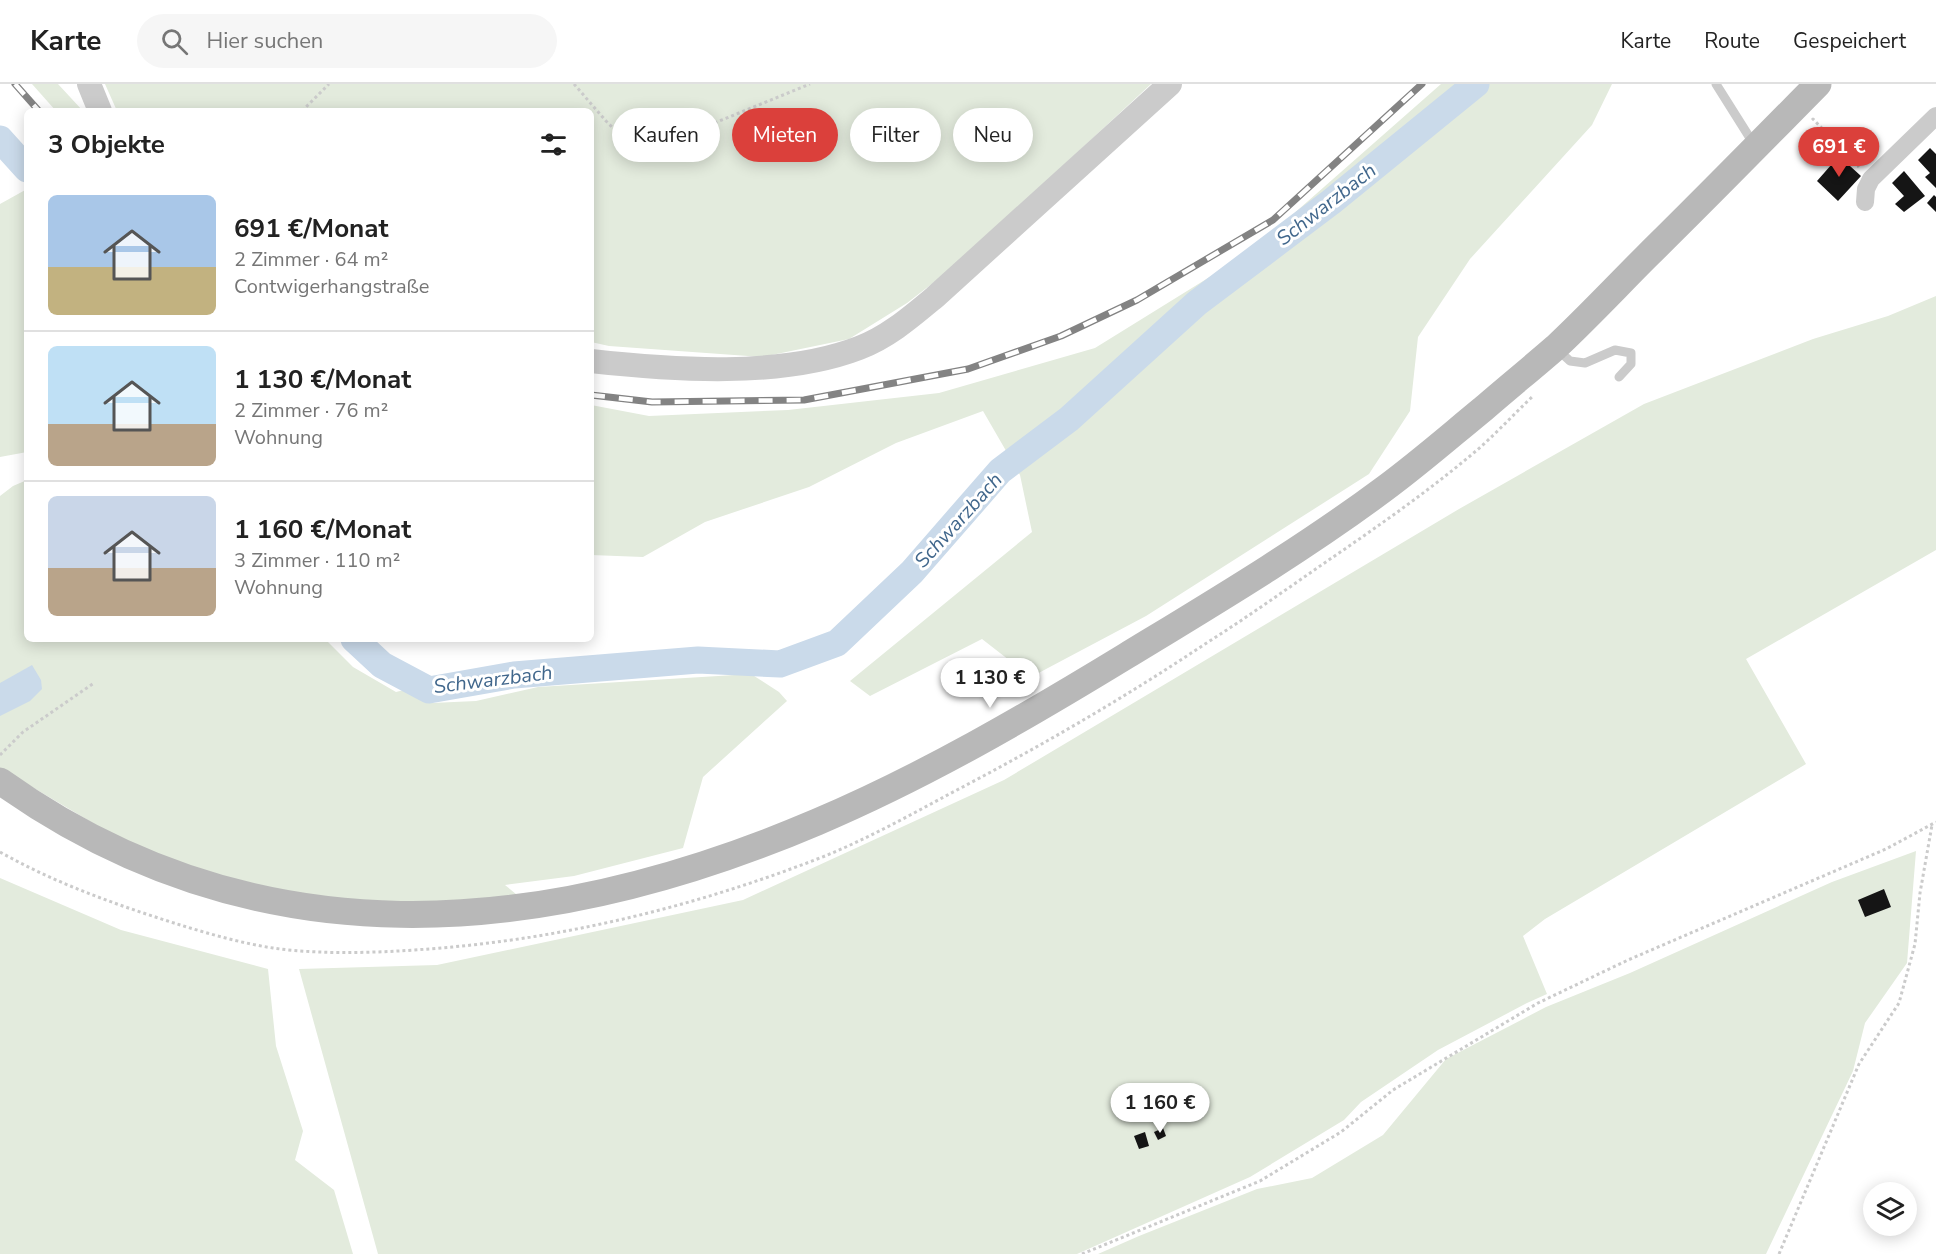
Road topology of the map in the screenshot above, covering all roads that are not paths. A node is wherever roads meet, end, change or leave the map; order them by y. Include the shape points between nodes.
1 (89, 84) edge
2 (1170, 84) edge
3 (1716, 84) edge
4 (1818, 84) edge
5 (99, 108) edge
6 (1936, 116) edge
7 (1756, 148) junction
8 (1865, 202) dead end
9 (1556, 347) junction
10 (594, 361) edge
11 (1619, 378) dead end
12 (0, 781) edge

1 - 5 street
2 - 10 street via 935,297 883,337 860,348 795,364 711,368
3 - 7 lane
4 - 7 main road
6 - 8 street via 1871,178
7 - 9 main road
9 - 11 lane via 1570,361 1585,363 1615,350 1631,353 1631,364
9 - 12 main road via 1384,489 1086,681 873,797 770,842 668,876 506,910 415,915 305,907 236,893 156,868 58,820

